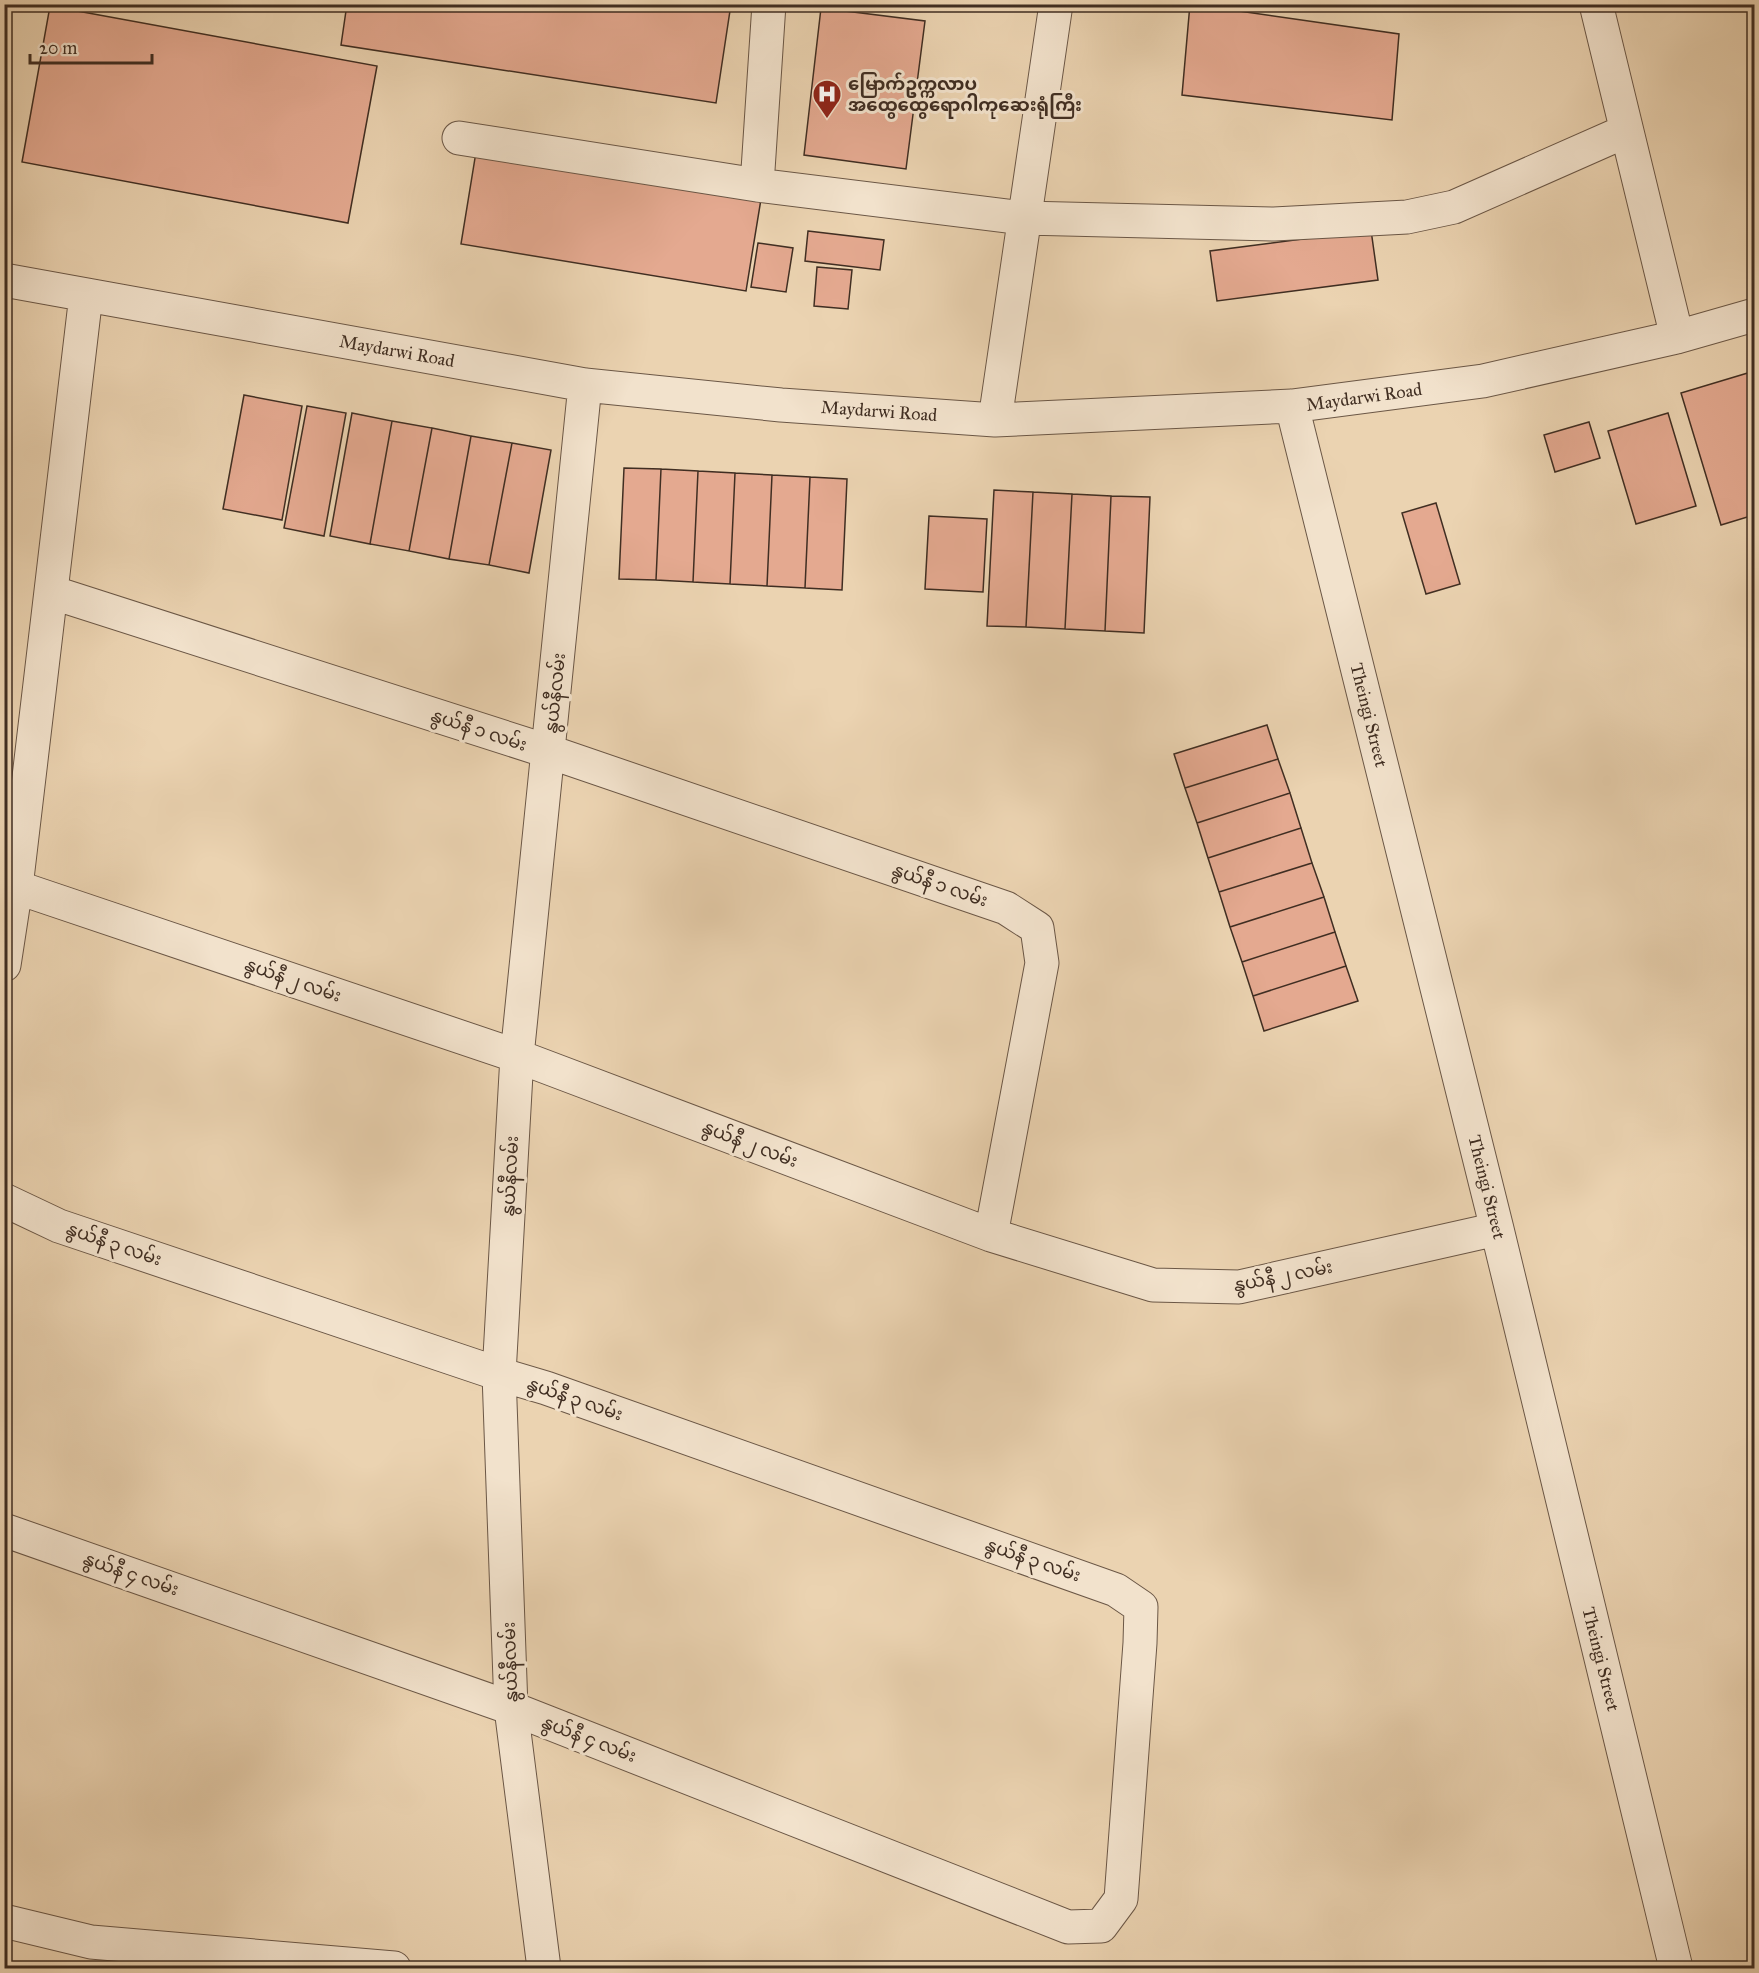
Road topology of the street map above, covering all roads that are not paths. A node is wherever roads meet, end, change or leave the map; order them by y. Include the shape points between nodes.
1 (769, 4) edge
2 (1056, 4) edge
3 (1596, 4) edge
4 (1626, 131) junction
5 (459, 138) dead end
6 (757, 185) junction
7 (1024, 218) junction
8 (4, 280) edge
9 (86, 295) junction
10 (1755, 315) edge
11 (1677, 337) junction
12 (585, 386) junction
13 (1292, 406) junction
14 (995, 420) junction
15 (51, 592) junction
16 (550, 753) junction
17 (16, 887) junction
18 (4, 965) edge
19 (517, 1056) junction
20 (4, 1200) edge
21 (1497, 1229) junction
22 (991, 1235) junction
23 (499, 1374) junction
24 (4, 1530) edge
25 (511, 1708) junction
26 (4, 1922) edge
27 (1101, 1926) joint
28 (394, 1968) edge
29 (544, 1968) edge
30 (1676, 1968) edge

1 - 6 street
2 - 7 street
3 - 4 street
4 - 7 street via 1454,207 1407,217 1274,224
4 - 11 street
5 - 6 street
6 - 7 street
7 - 14 street
8 - 9 street, Maydarwi Road
9 - 12 street, Maydarwi Road
9 - 15 street
10 - 11 street, Maydarwi Road
11 - 13 street, Maydarwi Road via 1484,381
12 - 14 street, Maydarwi Road
12 - 16 street, နွယ်နီလမ်း
13 - 14 street, Maydarwi Road
13 - 21 street, Theingi Street
15 - 16 street, နွယ်နီ ၁ လမ်း
15 - 17 street
16 - 19 street, နွယ်နီလမ်း
16 - 22 street, နွယ်နီ ၁ လမ်း via 1006,908 1037,928 1042,963
17 - 18 street
17 - 19 street, နွယ်နီ ၂ လမ်း
19 - 22 street, နွယ်နီ ၂ လမ်း
19 - 23 street, နွယ်နီလမ်း
20 - 23 street, နွယ်နီ ၃ လမ်း via 59,1226
21 - 22 street, နွယ်နီ ၂ လမ်း via 1239,1287 1153,1285
21 - 30 street, Theingi Street
23 - 25 street, နွယ်နီလမ်း
23 - 27 street, နွယ်နီ ၃ လမ်း via 1105,1586 1141,1607 1120,1899
24 - 25 street, နွယ်နီ ၄ လမ်း
25 - 27 street, နွယ်နီ ၄ လမ်း via 1068,1927
25 - 29 street, နွယ်နီလမ်း
26 - 28 street via 91,1942

